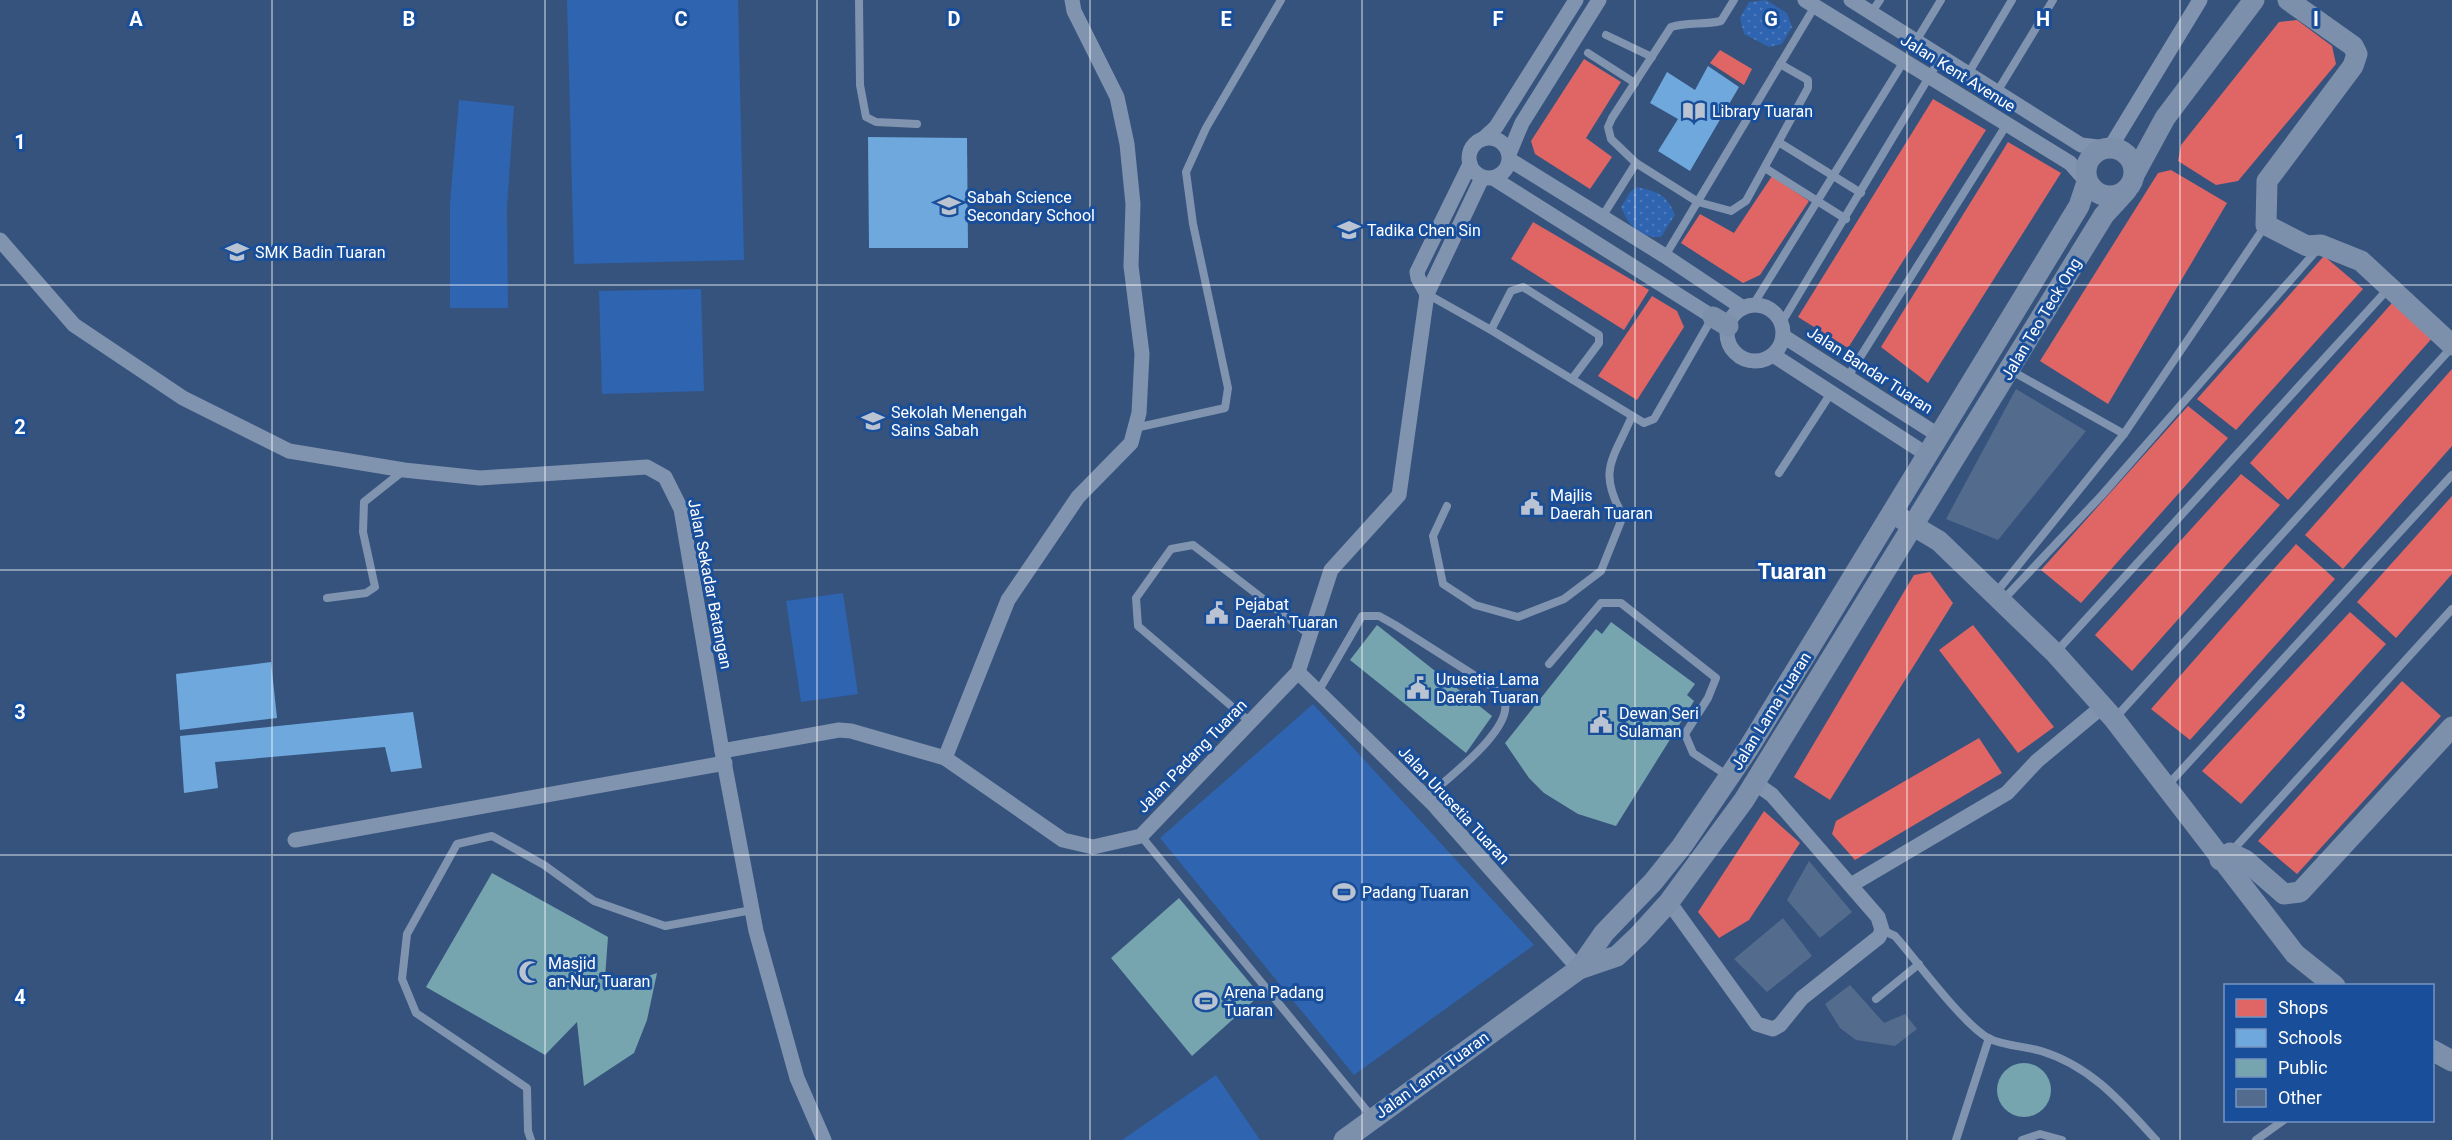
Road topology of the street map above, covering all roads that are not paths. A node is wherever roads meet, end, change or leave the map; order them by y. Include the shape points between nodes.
1 (859, 0) edge
2 (1072, 0) edge
3 (1281, 0) edge
4 (1576, 0) edge
5 (1599, 0) edge
6 (1734, 0) edge
7 (1851, 0) edge
8 (1941, 0) edge
9 (2012, 0) edge
10 (2053, 0) edge
11 (2200, 0) edge
12 (2254, 0) edge
13 (2288, 0) edge
14 (1810, 3) edge
15 (1876, 7) edge
16 (1606, 35) dead end
17 (1916, 41) junction
18 (1588, 53) dead end
19 (1652, 57) junction
20 (1941, 57) junction
21 (1904, 61) junction
22 (1780, 64) junction
23 (1968, 74) junction
24 (1929, 76) junction
25 (1635, 83) junction
26 (1997, 92) junction
27 (2164, 118) junction
28 (917, 124) dead end
29 (2007, 124) junction
30 (1484, 139) junction
31 (1780, 143) junction
32 (2112, 149) junction
33 (1509, 157) junction
34 (1636, 163) junction
35 (1470, 164) junction
36 (1765, 168) junction
37 (1833, 176) junction
38 (1488, 178) junction
39 (2087, 182) junction
40 (2130, 183) junction
41 (1861, 193) junction
42 (1818, 200) junction
43 (1698, 202) junction
44 (1601, 218) junction
45 (1846, 219) junction
46 (2266, 225) junction
47 (0, 240) edge
48 (2321, 245) junction
49 (1665, 256) junction
50 (2390, 288) junction
51 (1427, 294) junction
52 (1748, 306) junction
53 (1720, 322) junction
54 (1782, 329) junction
55 (1491, 330) junction
56 (2452, 346) edge
57 (1773, 355) junction
58 (2010, 370) junction
59 (1847, 378) junction
60 (1572, 379) junction
61 (1831, 393) junction
62 (1632, 416) junction
63 (1134, 428) junction
64 (2124, 434) junction
65 (1938, 435) junction
66 (1926, 454) junction
67 (1959, 454) junction
68 (404, 470) junction
69 (1779, 473) dead end
70 (2452, 475) edge
71 (1447, 506) dead end
72 (1891, 512) junction
73 (1913, 527) junction
74 (1939, 541) junction
75 (327, 598) dead end
76 (1998, 598) junction
77 (2452, 609) edge
78 (1310, 635) junction
79 (2055, 653) junction
80 (1549, 664) dead end
81 (1298, 672) junction
82 (1318, 692) junction
83 (2108, 712) junction
84 (1250, 722) junction
85 (2452, 727) edge
86 (724, 757) junction
87 (945, 758) junction
88 (1729, 777) junction
89 (1755, 783) junction
90 (2168, 786) junction
91 (1426, 798) junction
92 (1141, 836) junction
93 (295, 840) dead end
94 (2225, 856) junction
95 (1851, 885) junction
96 (1669, 902) junction
97 (752, 910) junction
98 (1882, 930) junction
99 (1919, 964) junction
100 (1579, 969) junction
101 (2332, 984) edge
102 (1876, 999) dead end
103 (1989, 1038) junction
104 (2434, 1051) edge
105 (2452, 1061) edge
106 (1373, 1118) junction
107 (2281, 1122) edge
108 (531, 1140) edge
109 (824, 1140) edge
110 (1344, 1140) edge
111 (1956, 1140) edge
112 (2022, 1140) edge
113 (2062, 1140) edge
114 (2156, 1140) edge
115 (2256, 1140) edge

1 - 28 lane via 860,85 866,117 876,122
2 - 63 street via 1117,97 1127,144 1133,204 1131,266 1142,354 1139,413
3 - 63 lane via 1206,128 1186,172 1193,224 1228,388 1225,408
4 - 30 street via 1496,127
5 - 33 street via 1522,123
6 - 19 lane via 1720,21 1671,27
7 - 15 street, Jalan Kent Avenue
8 - 17 lane
9 - 23 lane
10 - 26 lane
11 - 32 street
12 - 27 street
13 - 46 street via 2353,45 2357,54 2353,66 2267,181
14 - 21 street, Jalan Kent Avenue
14 - 22 lane
15 - 17 street, Jalan Kent Avenue
16 - 19 lane
17 - 20 street, Jalan Kent Avenue
18 - 25 lane
19 - 25 lane
20 - 23 street, Jalan Kent Avenue
20 - 24 lane
21 - 24 street, Jalan Kent Avenue
21 - 37 lane
22 - 31 lane via 1808,80 1808,88
22 - 43 lane
23 - 26 street, Jalan Kent Avenue
24 - 29 street, Jalan Kent Avenue
24 - 41 lane
25 - 34 lane via 1608,127 1611,139
26 - 32 street, Jalan Kent Avenue via 2081,145
27 - 32 street
27 - 40 street, Jalan Teo Teck Ong
29 - 39 street, Jalan Kent Avenue via 2070,163
29 - 59 lane
30 - 33 street via 1496,139 1506,147
30 - 35 street via 1470,151
31 - 36 lane
31 - 37 lane
32 - 39 street via 2090,158
32 - 40 street via 2131,160
33 - 38 street via 1504,172
33 - 44 street
34 - 43 lane
34 - 44 lane
35 - 38 street
35 - 51 street, Jalan Padang Tuaran via 1417,272
36 - 42 lane
36 - 43 lane via 1746,201 1731,211
37 - 41 lane
37 - 42 lane
38 - 51 street, Jalan Padang Tuaran
38 - 53 street
39 - 40 street via 2107,197 2117,196
39 - 65 street, Jalan Teo Teck Ong via 2079,206
40 - 58 street, Jalan Teo Teck Ong via 2104,215
41 - 45 lane
42 - 45 lane
42 - 52 lane
43 - 49 lane
44 - 49 street
45 - 54 lane
46 - 48 street via 2307,246
46 - 64 lane
47 - 68 street, Jalan Sekadar Batangan via 74,326 183,398 289,451
48 - 50 street via 2361,261
48 - 76 lane via 2102,495
49 - 52 street
50 - 56 street
50 - 79 lane
51 - 55 lane
51 - 78 street, Jalan Padang Tuaran via 1399,495 1331,570
52 - 53 street
52 - 54 street via 1770,309
53 - 57 street via 1730,345 1743,358 1761,360
53 - 62 lane via 1654,419 1644,423
54 - 57 street
54 - 59 street, Jalan Bandar Tuaran
55 - 60 lane
55 - 60 lane via 1511,291 1523,287 1533,293 1599,335 1599,343
56 - 83 lane
57 - 61 street
58 - 64 lane
58 - 67 street, Jalan Teo Teck Ong
59 - 65 street, Jalan Bandar Tuaran
60 - 62 lane
61 - 66 street
61 - 69 lane
62 - 71 lane via 1607,474 1611,495 1623,516 1601,571 1564,599 1518,617 1475,605 1443,584 1433,536
63 - 87 street via 1131,443 1078,497 1008,600
64 - 76 lane
65 - 66 street, Jalan Lama Tuaran
65 - 67 street
66 - 72 street, Jalan Lama Tuaran
67 - 73 street, Jalan Lama Tuaran
67 - 74 street via 1935,511
68 - 75 lane via 364,502 363,532 375,587 366,593
68 - 86 street, Jalan Sekadar Batangan via 480,478 647,467 665,477 681,509
70 - 90 lane
72 - 73 street
72 - 88 street, Jalan Lama Tuaran
73 - 74 street
73 - 89 street, Jalan Lama Tuaran
74 - 76 street
76 - 79 street
77 - 94 lane
78 - 81 street, Jalan Padang Tuaran
78 - 84 lane via 1193,545 1171,549 1136,598 1138,626
79 - 83 street
80 - 88 lane via 1601,603 1621,603 1716,678 1685,734 1693,753
81 - 82 street, Jalan Urusetia Tuaran
81 - 84 street, Jalan Padang Tuaran
82 - 91 street, Jalan Urusetia Tuaran
82 - 91 lane via 1362,616 1379,616 1491,686 1505,705 1495,734
83 - 90 street
83 - 95 street via 2037,762 2007,793
84 - 92 street, Jalan Padang Tuaran
85 - 94 street via 2300,892 2284,894 2245,860
86 - 87 street, Jalan Padang Tuaran via 839,730
86 - 93 street, Jalan Padang Tuaran
86 - 97 street, Jalan Sekadar Batangan
87 - 92 street, Jalan Padang Tuaran via 1063,840 1093,847
88 - 100 street, Jalan Lama Tuaran via 1682,846 1604,933
89 - 95 street via 1772,795
89 - 96 street, Jalan Lama Tuaran
90 - 94 street
91 - 100 street, Jalan Urusetia Tuaran
92 - 106 lane
94 - 101 street via 2295,954
95 - 98 street via 1878,917
96 - 98 street via 1757,1024 1765,1028 1780,1025 1802,998 1874,942
96 - 100 street, Jalan Lama Tuaran via 1617,956
97 - 108 lane via 664,926 594,901 544,865 492,836 457,844 407,934 402,980 416,1014 527,1088
97 - 109 street, Jalan Sekadar Batangan via 797,1078
98 - 99 lane via 1895,936
99 - 102 lane
99 - 103 lane via 1973,1026
100 - 106 street, Jalan Lama Tuaran
103 - 111 lane
103 - 114 lane via 2042,1051 2075,1065 2113,1093
104 - 105 street
106 - 110 street, Jalan Lama Tuaran
107 - 115 lane
112 - 113 lane via 2040,1134

